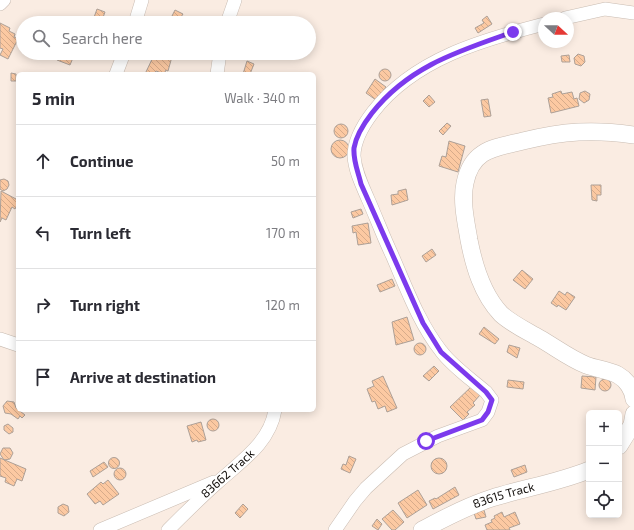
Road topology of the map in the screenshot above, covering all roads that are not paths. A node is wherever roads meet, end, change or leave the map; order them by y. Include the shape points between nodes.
1 (4, 0) edge
2 (142, 0) edge
3 (235, 0) edge
4 (0, 4) edge
5 (634, 13) edge
6 (137, 16) edge
7 (229, 16) edge
8 (574, 16) edge
9 (538, 26) edge
10 (121, 60) edge
11 (219, 60) edge
12 (117, 72) edge
13 (217, 72) edge
14 (634, 135) edge
15 (0, 339) edge
16 (16, 344) edge
17 (634, 399) edge
18 (274, 412) edge
19 (633, 419) edge
20 (622, 440) edge
21 (586, 471) edge
22 (221, 479) junction
23 (100, 530) edge
24 (168, 530) edge
25 (335, 530) edge
26 (422, 530) edge

1 - 4 street
2 - 6 street
3 - 7 street
5 - 8 street via 605,9
9 - 25 street via 438,59 413,74 379,104 356,142 356,168 361,184 423,323 441,352 492,400 488,412 477,422 438,436 403,454 366,488
10 - 12 street
11 - 13 street
14 - 17 street via 591,130 562,133 496,147 480,154 472,162 465,181 463,199 473,264 486,292 501,314 564,354 618,375 632,388
15 - 16 street
18 - 22 street, 83662 Track via 268,431 254,449
19 - 20 street
21 - 26 street, 83615 Track via 566,479 492,498 455,512
22 - 23 street
22 - 24 street, 83662 Track

